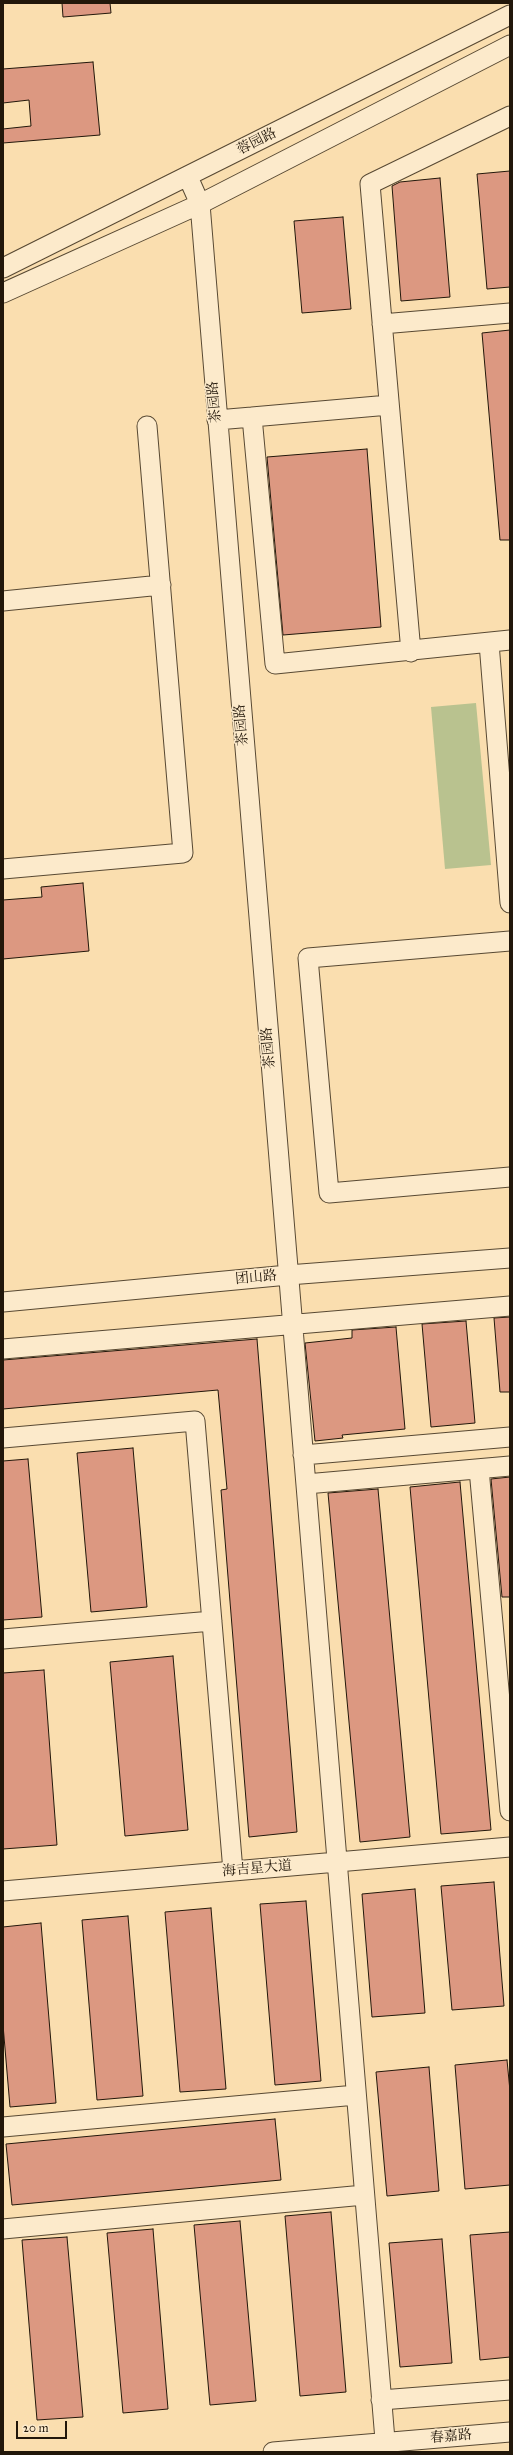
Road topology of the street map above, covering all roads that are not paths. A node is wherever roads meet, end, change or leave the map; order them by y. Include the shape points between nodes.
1 (510, 15) edge
2 (510, 45) edge
3 (510, 116) edge
4 (188, 177) junction
5 (200, 204) junction
6 (3, 268) edge
7 (3, 293) edge
8 (510, 313) edge
9 (382, 324) junction
10 (389, 405) junction
11 (252, 417) junction
12 (217, 420) junction
13 (147, 426) dead end
14 (161, 585) junction
15 (3, 601) edge
16 (510, 640) edge
17 (489, 643) junction
18 (411, 652) junction
19 (3, 869) edge
20 (510, 903) edge
21 (510, 941) edge
22 (510, 1177) edge
23 (510, 1258) edge
24 (288, 1275) junction
25 (3, 1302) edge
26 (510, 1306) edge
27 (292, 1324) junction
28 (3, 1349) edge
29 (510, 1437) edge
30 (3, 1438) edge
31 (303, 1455) junction
32 (510, 1466) edge
33 (479, 1469) junction
34 (306, 1484) junction
35 (212, 1621) junction
36 (3, 1639) edge
37 (510, 1811) edge
38 (510, 1848) edge
39 (337, 1862) junction
40 (233, 1871) junction
41 (3, 1891) edge
42 (356, 2095) junction
43 (3, 2127) edge
44 (364, 2195) junction
45 (3, 2229) edge
46 (510, 2390) edge
47 (381, 2400) junction
48 (510, 2432) edge
49 (385, 2448) edge
50 (273, 2452) edge

1 - 4 street, 蓉园路
2 - 5 street, 蓉园路
3 - 9 street via 370,184
4 - 5 street, 茶园路
4 - 6 street, 蓉园路
5 - 7 street, 蓉园路
5 - 12 street, 茶园路
8 - 9 street
9 - 10 street
10 - 11 street
10 - 18 street
11 - 12 street
11 - 18 street via 275,664
12 - 24 street, 茶园路
13 - 14 street
14 - 15 street
14 - 19 street via 183,852
16 - 17 street
17 - 18 street
17 - 20 street
21 - 22 street via 308,958 329,1193
23 - 24 street, 团山路
24 - 25 street, 团山路
24 - 27 street, 茶园路
26 - 27 street
27 - 28 street
27 - 31 street, 茶园路
29 - 31 street
30 - 35 street via 195,1421
31 - 34 street, 茶园路
32 - 33 street
33 - 34 street
33 - 37 street
34 - 39 street, 茶园路
35 - 36 street
35 - 40 street
38 - 39 street, 海吉星大道
39 - 40 street, 海吉星大道
39 - 42 street, 茶园路
40 - 41 street, 海吉星大道
42 - 43 street
42 - 44 street, 茶园路
44 - 45 street
44 - 47 street, 茶园路
46 - 47 street
47 - 49 street, 茶园路
48 - 49 street, 春嘉路
49 - 50 street, 春嘉路

